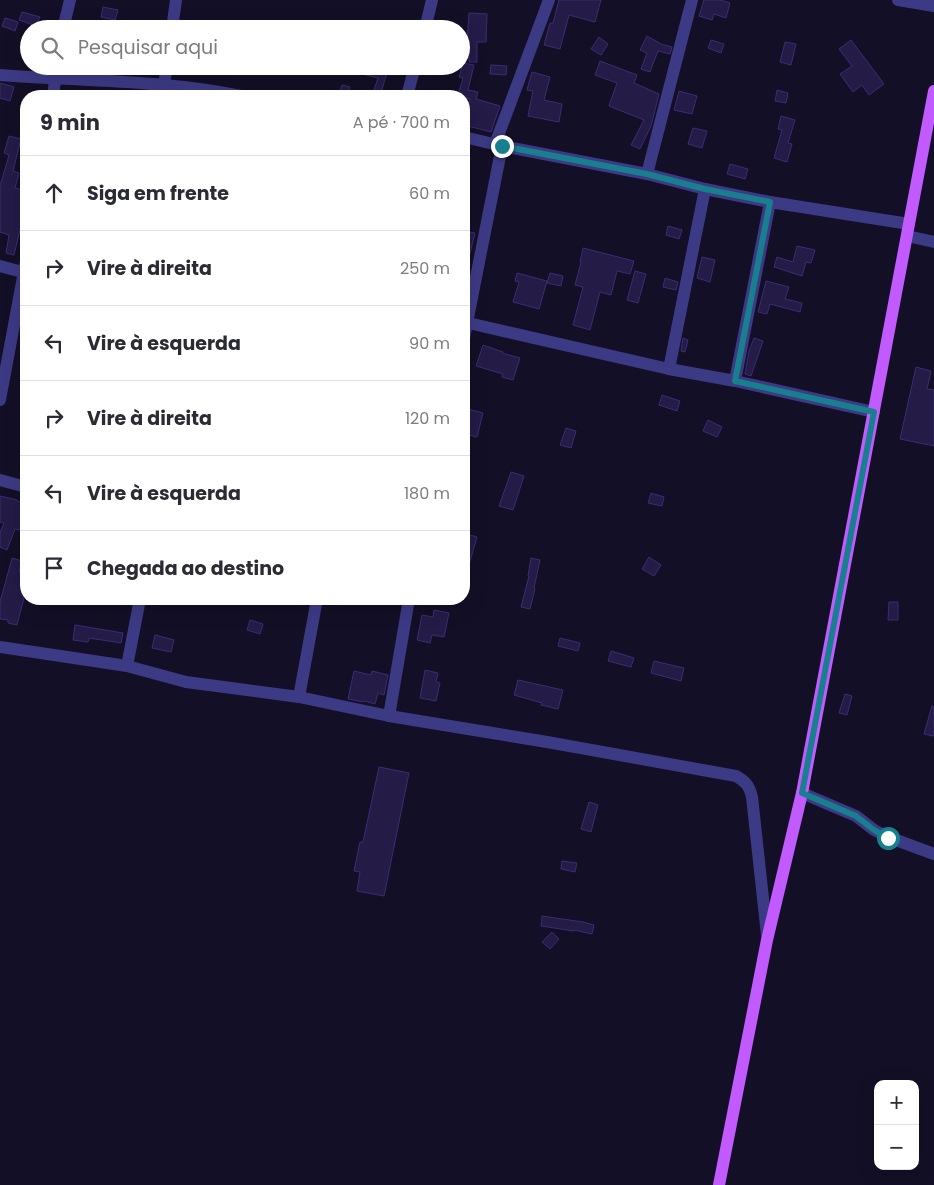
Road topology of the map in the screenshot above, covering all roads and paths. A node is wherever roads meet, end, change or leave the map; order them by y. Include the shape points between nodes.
1 (70, 0) edge
2 (176, 0) edge
3 (432, 0) edge
4 (548, 0) edge
5 (692, 0) edge
6 (898, 0) edge
7 (934, 6) edge
8 (65, 20) edge
9 (173, 20) edge
10 (427, 20) edge
11 (20, 74) edge
12 (0, 75) edge
13 (56, 75) edge
14 (70, 75) edge
15 (164, 75) edge
16 (413, 75) edge
17 (159, 88) edge
18 (54, 90) edge
19 (178, 90) edge
20 (409, 90) edge
21 (934, 91) edge
22 (470, 138) edge
23 (499, 145) junction
24 (647, 174) junction
25 (705, 189) junction
26 (770, 202) junction
27 (908, 230) junction
28 (934, 242) edge
29 (0, 266) edge
30 (20, 268) edge
31 (20, 299) edge
32 (470, 301) edge
33 (470, 323) edge
34 (669, 369) junction
35 (735, 381) junction
36 (0, 400) edge
37 (874, 412) junction
38 (0, 480) edge
39 (20, 485) edge
40 (139, 605) edge
41 (317, 605) edge
42 (408, 605) edge
43 (0, 647) edge
44 (127, 666) junction
45 (299, 697) junction
46 (389, 716) junction
47 (802, 793) junction
48 (934, 854) edge
49 (768, 940) junction
50 (719, 1185) edge

1 - 8 street
2 - 9 street
3 - 10 street
4 - 23 street
5 - 24 street
6 - 7 street
11 - 12 street
13 - 18 street
14 - 17 street
15 - 17 street
16 - 20 street
17 - 19 street
21 - 27 main road
22 - 23 street
23 - 24 street
23 - 32 street
24 - 25 street
25 - 26 street
25 - 34 street
26 - 27 street
26 - 35 street
27 - 28 street
27 - 37 main road
29 - 30 street
31 - 36 street
33 - 34 street
34 - 35 street
35 - 37 street
37 - 47 main road
38 - 39 street
40 - 44 street
41 - 45 street
42 - 46 street
43 - 44 street
44 - 45 street via 186,682
45 - 46 street
46 - 49 street via 736,776 745,782 752,797
47 - 48 street via 856,816 888,838
47 - 49 main road
49 - 50 main road

